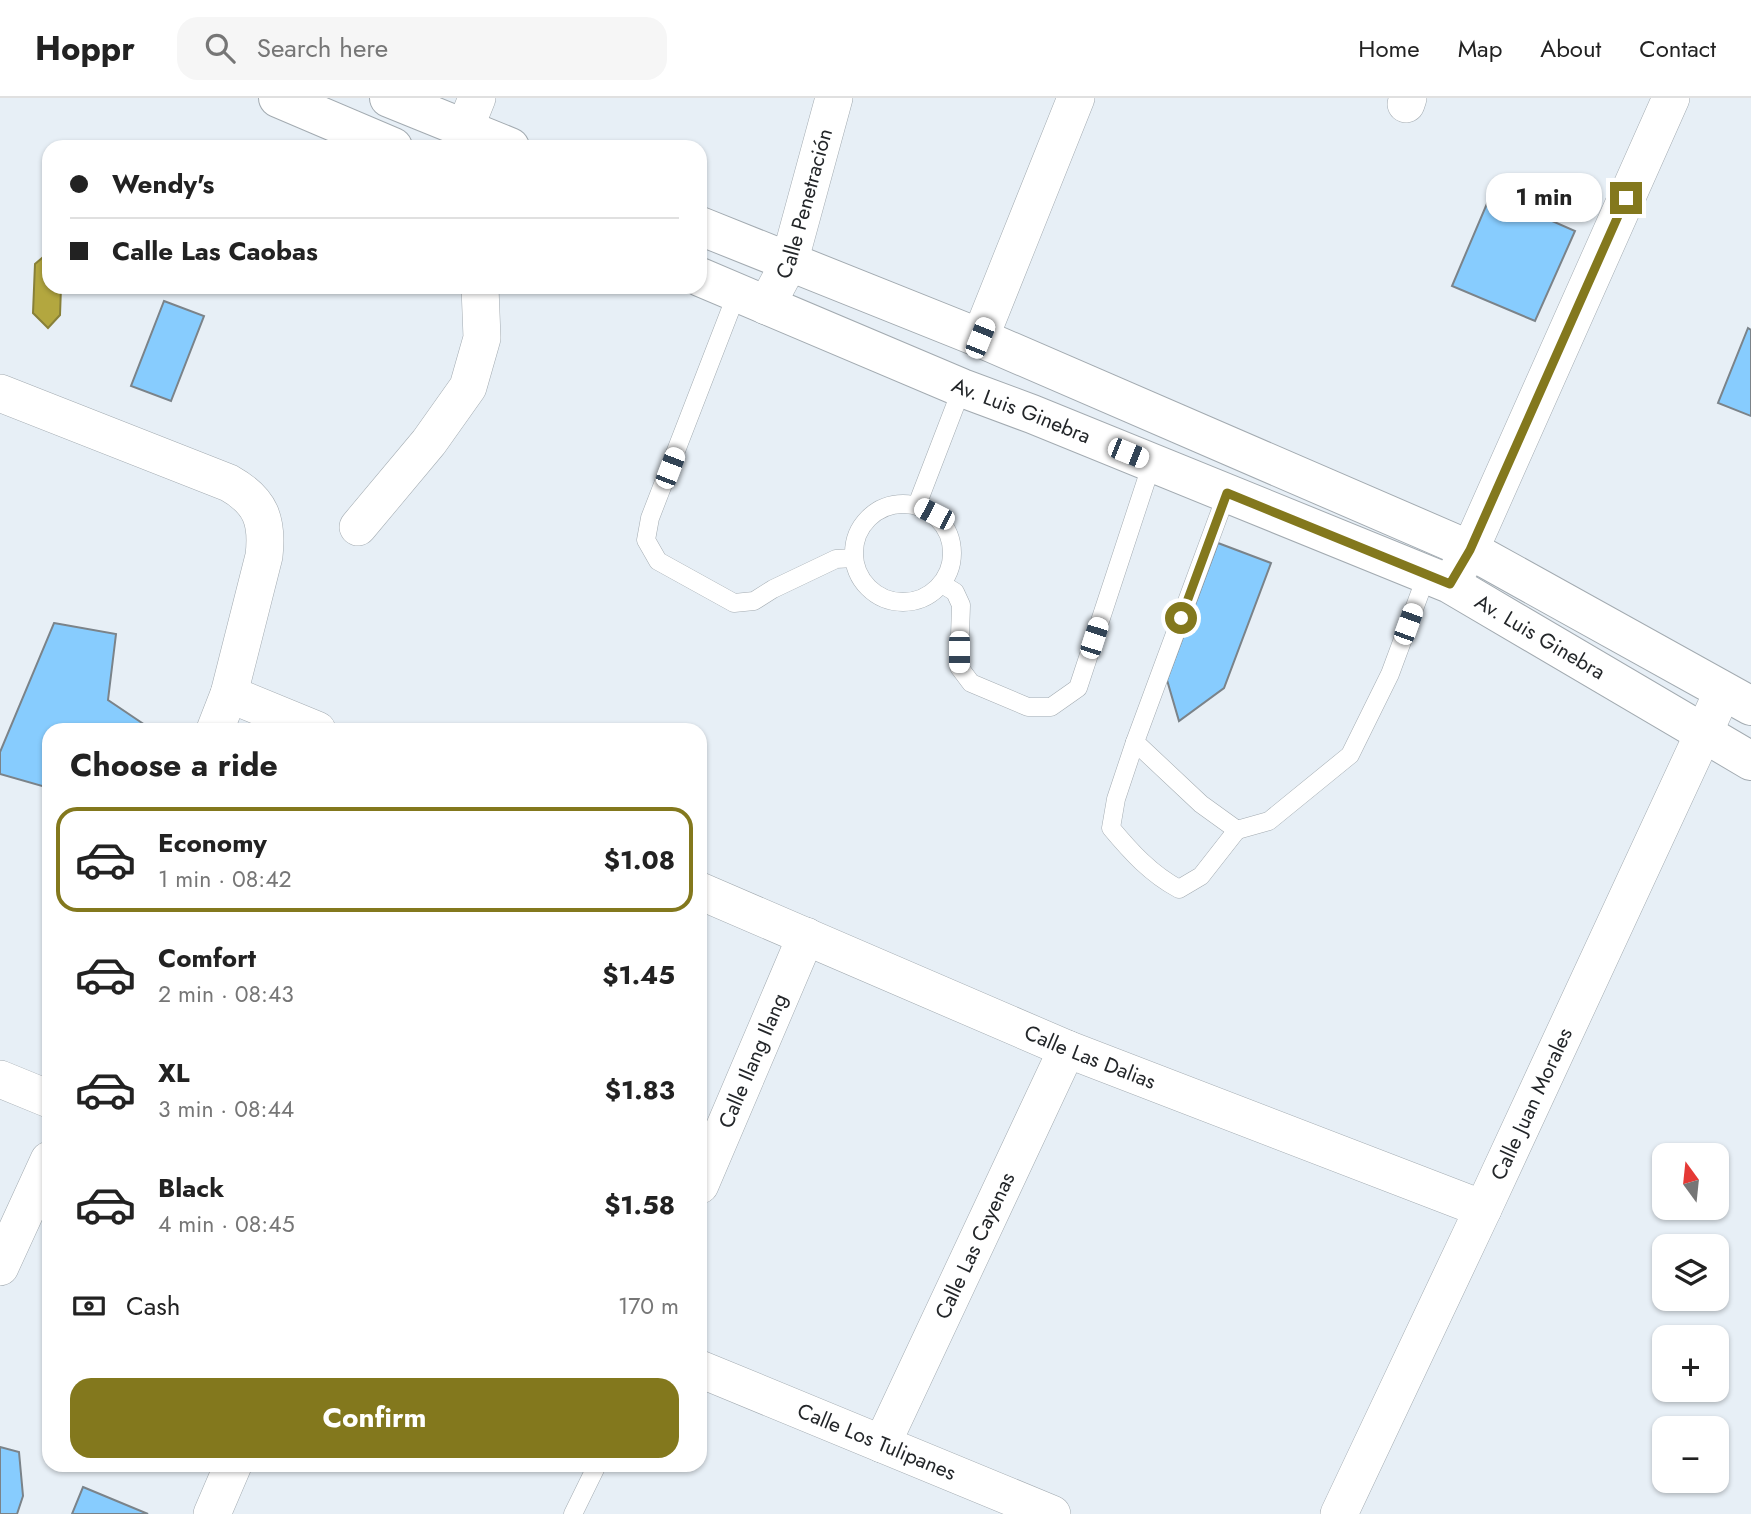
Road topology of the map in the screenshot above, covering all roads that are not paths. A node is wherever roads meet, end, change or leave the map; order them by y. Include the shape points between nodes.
1 (278, 98) edge
2 (388, 98) edge
3 (834, 98) edge
4 (1076, 98) edge
5 (1671, 98) edge
6 (471, 113) edge
7 (377, 140) edge
8 (502, 140) edge
9 (707, 229) edge
10 (789, 263) junction
11 (707, 280) edge
12 (480, 294) edge
13 (752, 299) junction
14 (980, 338) junction
15 (962, 388) junction
16 (0, 393) edge
17 (1152, 463) junction
18 (1227, 493) junction
19 (917, 505) junction
20 (358, 527) dead end
21 (1470, 550) junction
22 (854, 558) junction
23 (1438, 579) junction
24 (942, 583) junction
25 (229, 695) junction
26 (1737, 699) edge
27 (218, 723) edge
28 (299, 723) edge
29 (1702, 734) junction
30 (1135, 742) junction
31 (1751, 761) edge
32 (1237, 830) junction
33 (707, 894) edge
34 (806, 936) junction
35 (1067, 1049) junction
36 (0, 1079) edge
37 (42, 1096) edge
38 (707, 1169) edge
39 (42, 1175) edge
40 (1483, 1209) junction
41 (0, 1267) edge
42 (707, 1372) edge
43 (882, 1444) junction
44 (230, 1472) edge
45 (594, 1472) edge
46 (212, 1514) edge
47 (573, 1514) edge
48 (1052, 1514) edge
49 (1339, 1514) edge

1 - 7 street
2 - 6 street
3 - 10 street, Calle Penetración
4 - 14 street
5 - 21 street
6 - 8 street
9 - 10 street, Av. Luis Ginebra
10 - 13 street, Calle Penetración
10 - 14 street, Av. Luis Ginebra
11 - 13 street, Av. Luis Ginebra
12 - 20 street via 482,338 468,387
13 - 15 street, Av. Luis Ginebra
13 - 22 lane via 650,518 646,540 658,561 734,603 754,601 836,559
14 - 21 street, Av. Luis Ginebra
15 - 17 street, Av. Luis Ginebra
15 - 19 lane
16 - 25 street via 246,492 266,533
17 - 18 street, Av. Luis Ginebra
17 - 24 lane via 1078,688 1051,707 1028,707 971,683 959,667 961,605 955,592
18 - 23 street, Av. Luis Ginebra
18 - 30 lane
19 - 22 lane via 898,504 865,522 856,539
19 - 24 lane via 934,514 947,529 951,566
21 - 23 street
21 - 26 street, Av. Luis Ginebra
22 - 24 lane via 872,591 890,600 909,602 927,596
23 - 29 street, Av. Luis Ginebra
23 - 32 lane via 1350,755 1269,821
25 - 27 street
25 - 28 street
26 - 29 street, Calle Juan Morales
29 - 31 street, Av. Luis Ginebra
29 - 40 street, Calle Juan Morales
30 - 32 lane via 1201,804
30 - 32 lane via 1111,828 1158,877 1179,888 1201,876
33 - 34 street, Calle Las Dalias
34 - 35 street, Calle Las Dalias
34 - 38 street, Calle Ilang Ilang
35 - 40 street, Calle Las Dalias
35 - 43 street, Calle Las Cayenas
36 - 37 street
39 - 41 street
40 - 49 street, Calle Juan Morales
42 - 43 street, Calle Los Tulipanes
43 - 48 street, Calle Los Tulipanes
44 - 46 street
45 - 47 lane

